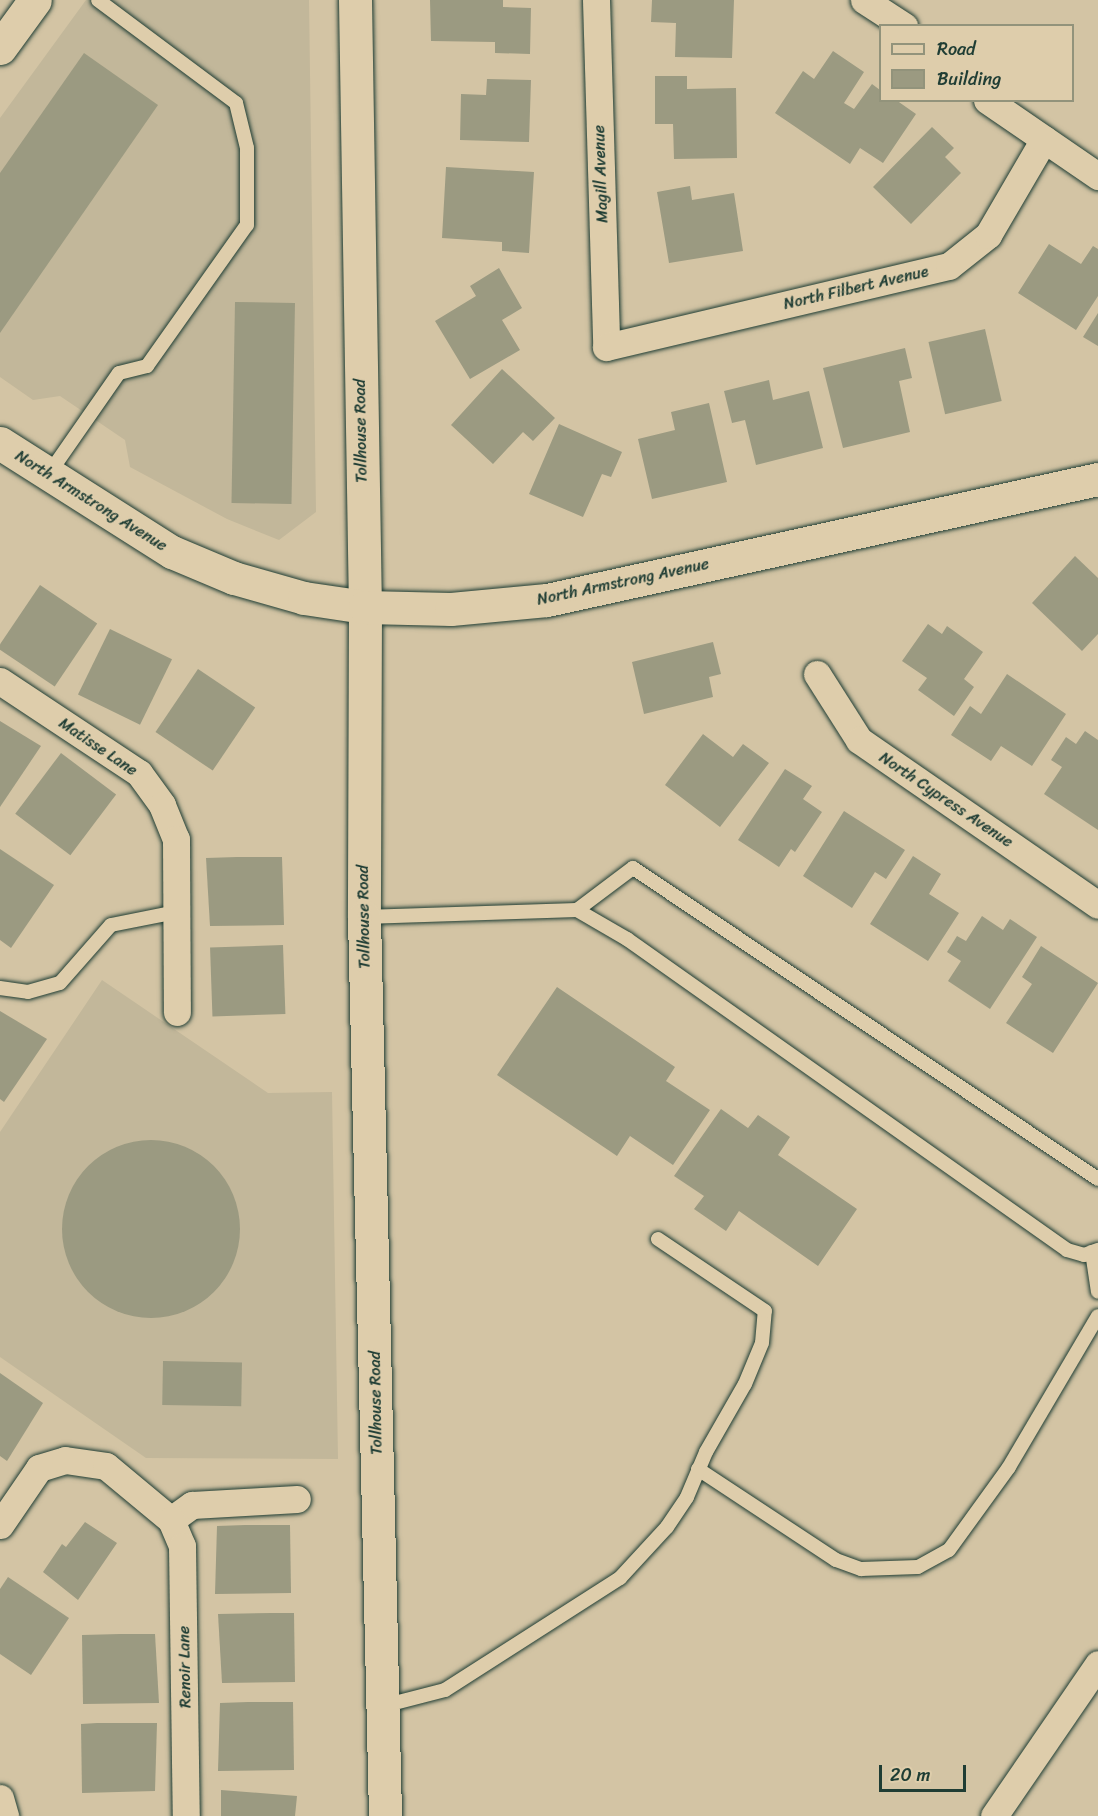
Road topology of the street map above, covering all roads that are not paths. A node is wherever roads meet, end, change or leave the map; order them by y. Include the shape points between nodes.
1 (35, 0) edge
2 (98, 0) edge
3 (596, 0) edge
4 (864, 0) edge
5 (354, 9) edge
6 (901, 24) edge
7 (0, 48) edge
8 (990, 102) edge
9 (1044, 139) junction
10 (1098, 176) edge
11 (606, 347) joint
12 (0, 443) edge
13 (48, 475) junction
14 (1098, 479) edge
15 (365, 607) junction
16 (817, 674) dead end
17 (0, 681) edge
18 (1098, 905) edge
19 (577, 910) junction
20 (176, 912) junction
21 (364, 918) junction
22 (0, 988) edge
23 (177, 1012) dead end
24 (1098, 1179) edge
25 (658, 1239) dead end
26 (1095, 1251) edge
27 (1098, 1292) edge
28 (1098, 1316) edge
29 (698, 1469) junction
30 (297, 1499) dead end
31 (171, 1520) junction
32 (0, 1525) edge
33 (1098, 1664) edge
34 (383, 1706) junction
35 (0, 1798) edge
36 (5, 1816) edge
37 (186, 1816) edge
38 (385, 1816) edge
39 (994, 1816) edge

1 - 7 street
2 - 13 lane via 236,103 247,148 248,225 147,366 119,373
3 - 11 street, Magill Avenue
4 - 6 street
5 - 15 street, Tollhouse Road
8 - 9 street
9 - 10 street
9 - 11 street, North Filbert Avenue via 988,235 949,266
12 - 13 street, North Armstrong Avenue
13 - 15 street, North Armstrong Avenue via 172,552 234,578 304,598
14 - 15 street, North Armstrong Avenue via 547,600 451,609
15 - 21 street, Tollhouse Road
16 - 18 street, North Cypress Avenue via 859,740
17 - 20 street, Matisse Lane via 139,773 162,804 176,839
19 - 21 lane
19 - 24 lane via 633,868
19 - 26 lane via 627,939 1067,1250 1084,1255
20 - 22 lane via 111,925 60,983 28,992
20 - 23 street, Matisse Lane
21 - 34 street, Tollhouse Road
25 - 29 lane via 765,1311 762,1343 745,1384
26 - 27 lane
28 - 29 lane via 996,1485 950,1550 918,1568 861,1569 836,1560
29 - 34 lane via 668,1527 620,1578 445,1690
30 - 31 street via 192,1505
31 - 32 street, Renoir Lane via 106,1466 65,1460 39,1468
31 - 37 street, Renoir Lane via 182,1546
33 - 39 street
34 - 38 street, Tollhouse Road
35 - 36 street

